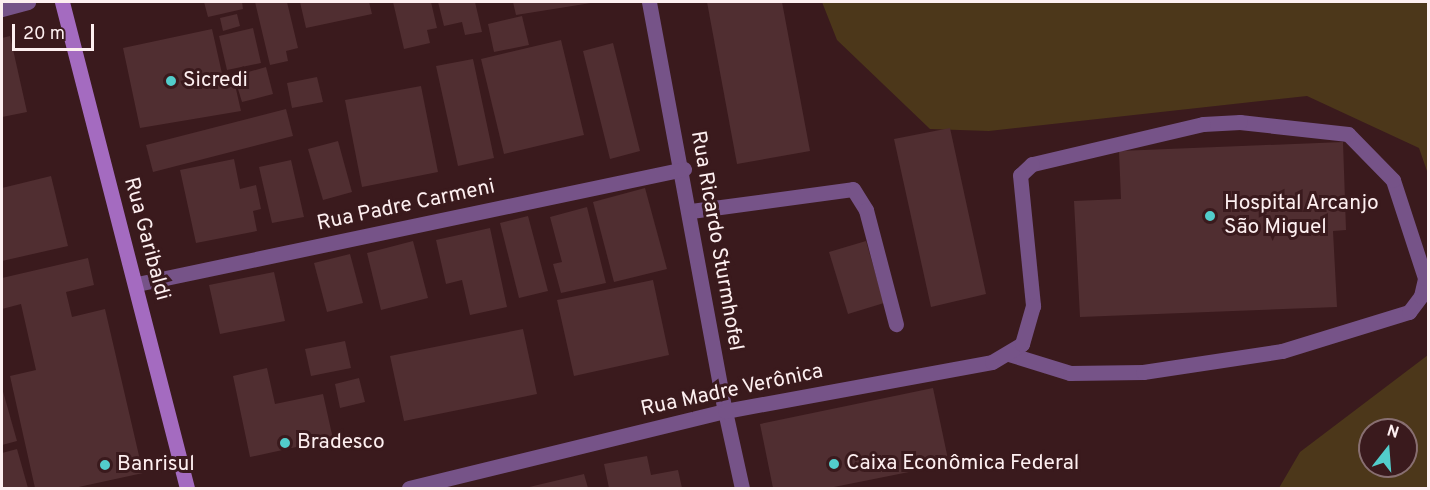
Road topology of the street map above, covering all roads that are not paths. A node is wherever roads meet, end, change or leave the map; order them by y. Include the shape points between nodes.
1 (28, 2) edge
2 (62, 2) edge
3 (649, 2) edge
4 (2, 9) edge
5 (684, 169) junction
6 (691, 211) junction
7 (1425, 264) edge
8 (137, 284) junction
9 (896, 324) dead end
10 (1009, 354) junction
11 (725, 411) junction
12 (187, 489) edge
13 (409, 489) edge
14 (742, 489) edge

1 - 4 street
2 - 8 main road, Rua Garibaldi
3 - 5 street, Rua Ricardo Sturmhofel
5 - 6 street, Rua Ricardo Sturmhofel
5 - 8 street, Rua Padre Carmeni
6 - 9 street via 853,189 866,210
6 - 11 street, Rua Ricardo Sturmhofel
7 - 10 street via 1421,296 1409,312 1282,351 1143,372 1070,373
7 - 10 street, Rua Madre Verônica via 1393,180 1348,134 1240,122 1203,124 1032,164 1020,175 1033,306 1029,334
8 - 12 main road, Rua Garibaldi
10 - 11 street, Rua Madre Verônica via 992,362
11 - 13 street, Rua Madre Verônica
11 - 14 street, Rua Ricardo Sturmhofel

